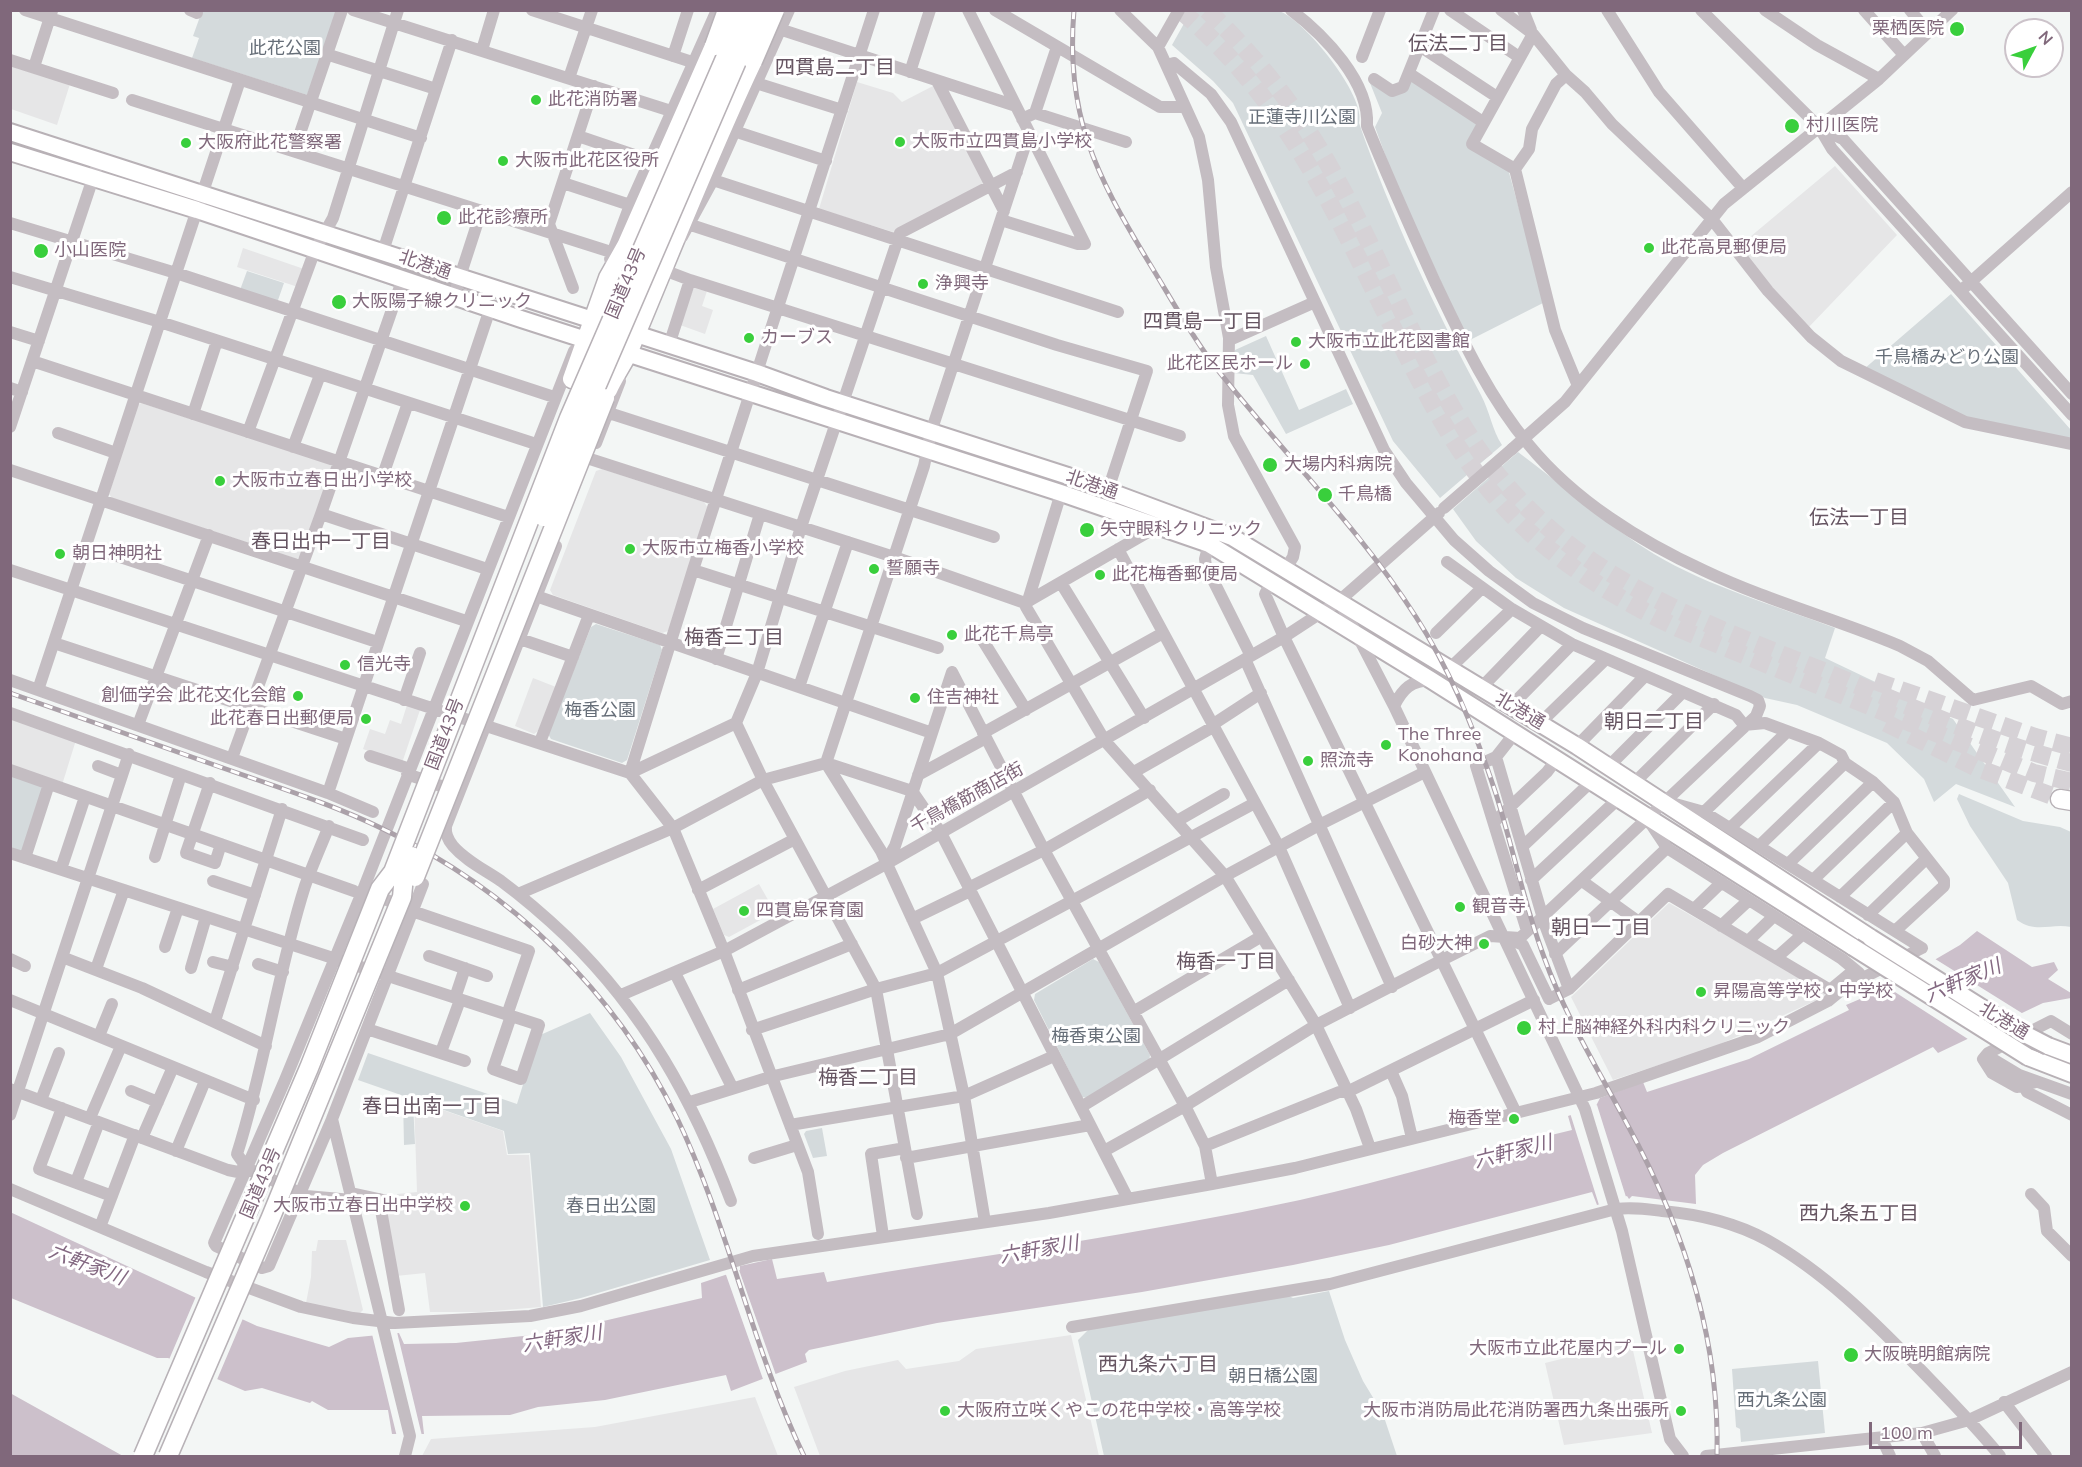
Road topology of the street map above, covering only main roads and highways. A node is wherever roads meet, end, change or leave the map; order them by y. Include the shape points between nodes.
1 (727, 10) edge
2 (735, 10) edge
3 (746, 10) edge
4 (759, 10) edge
5 (775, 10) edge
6 (714, 45) junction
7 (10, 132) edge
8 (10, 152) edge
9 (200, 202) junction
10 (592, 320) junction
11 (636, 334) junction
12 (584, 340) junction
13 (628, 354) junction
14 (1211, 536) junction
15 (366, 890) junction
16 (407, 904) junction
17 (2072, 1055) edge
18 (2072, 1074) edge
19 (143, 1456) edge
20 (168, 1456) edge

1 - 6 highway, bridge
2 - 6 highway
3 - 15 highway, 国道43号, bridge via 569,418 393,872
4 - 16 highway, 国道43号, bridge via 577,432 404,876
5 - 11 highway, bridge
6 - 10 highway via 636,205 626,246
7 - 9 main road, 北港通 via 99,160
8 - 9 main road, 北港通 via 93,177
9 - 10 main road, 北港通 via 327,232
9 - 12 main road, 北港通 via 315,250
10 - 11 main road, 北港通
10 - 12 highway
11 - 13 highway
11 - 14 main road, 北港通 via 1108,490
12 - 13 main road, 北港通
12 - 15 highway via 582,356 387,857
13 - 14 main road, 北港通 via 1151,523
13 - 16 highway, bridge via 608,390
14 - 17 main road, 北港通, bridge via 1286,568 1635,782 1675,812 2017,1030
14 - 18 main road, 北港通, bridge via 1272,581 2028,1057
15 - 19 highway, 国道43号, bridge via 300,1090
16 - 20 highway, 国道43号, bridge

